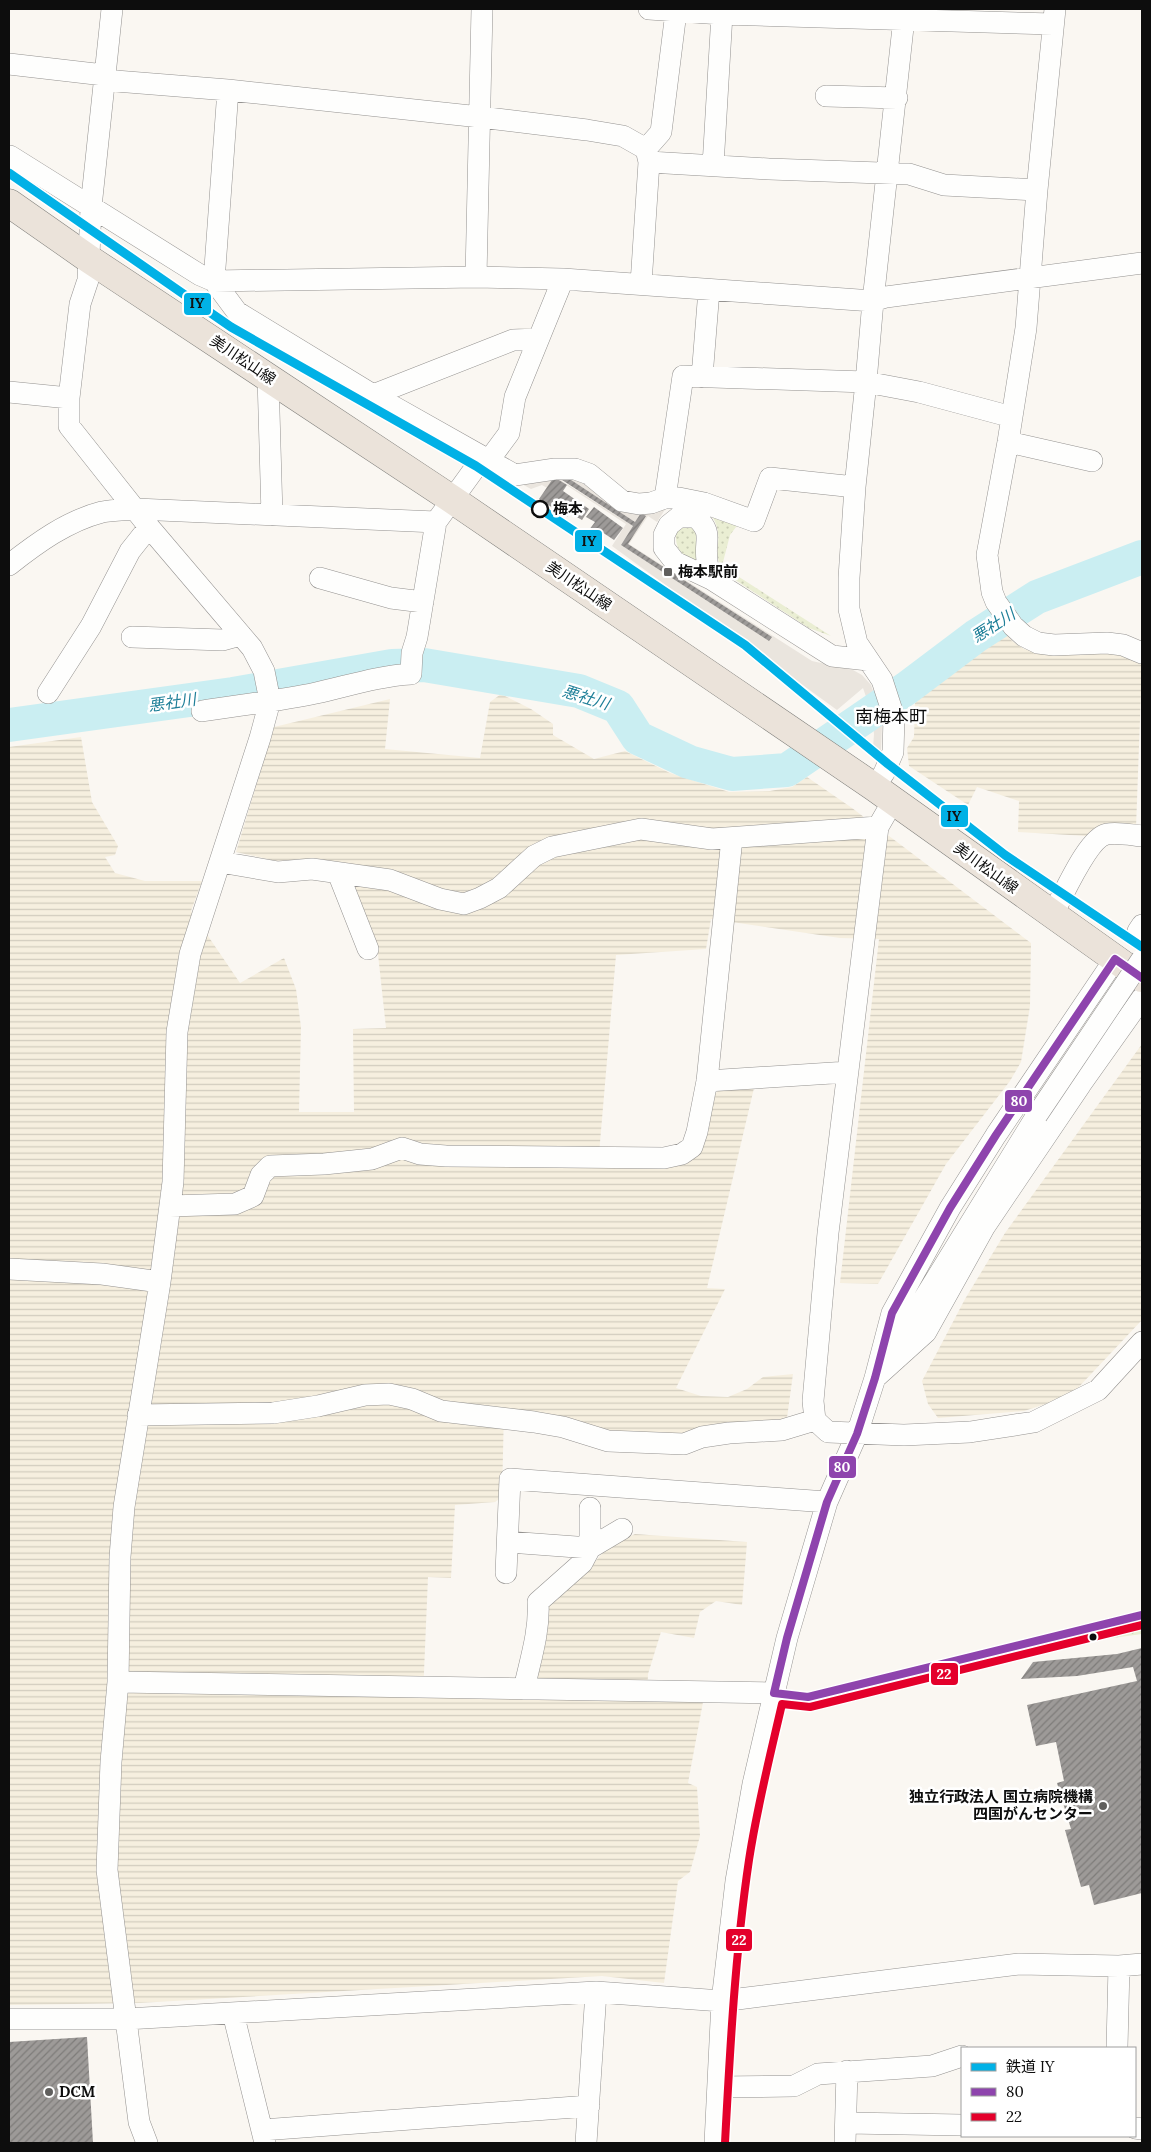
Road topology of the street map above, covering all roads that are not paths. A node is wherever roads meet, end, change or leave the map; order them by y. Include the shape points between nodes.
1 (112, 9) edge
2 (482, 9) edge
3 (649, 9) edge
4 (676, 12) junction
5 (766, 12) edge
6 (722, 14) junction
7 (905, 14) edge
8 (1054, 16) edge
9 (9, 64) edge
10 (103, 77) junction
11 (228, 90) junction
12 (826, 96) dead end
13 (897, 98) junction
14 (480, 117) junction
15 (10, 156) dead end
16 (647, 156) junction
17 (713, 166) junction
18 (886, 173) junction
19 (1037, 190) junction
20 (10, 206) edge
21 (91, 206) junction
22 (89, 259) junction
23 (1142, 263) edge
24 (476, 277) junction
25 (1028, 278) junction
26 (563, 279) junction
27 (214, 281) junction
28 (642, 284) junction
29 (709, 290) junction
30 (873, 301) junction
31 (538, 339) junction
32 (268, 377) junction
33 (702, 377) junction
34 (866, 382) junction
35 (9, 392) edge
36 (373, 395) junction
37 (70, 398) junction
38 (1012, 418) junction
39 (1008, 442) junction
40 (486, 458) junction
41 (1092, 461) dead end
42 (855, 487) junction
43 (665, 498) junction
44 (453, 500) junction
45 (136, 509) junction
46 (272, 515) junction
47 (436, 522) junction
48 (149, 527) junction
49 (9, 565) edge
50 (320, 578) dead end
51 (711, 579) dead end
52 (423, 602) junction
53 (241, 635) junction
54 (132, 637) dead end
55 (1142, 653) edge
56 (868, 660) junction
57 (48, 693) dead end
58 (269, 698) junction
59 (202, 711) dead end
60 (884, 794) junction
61 (878, 827) junction
62 (1142, 836) edge
63 (732, 838) junction
64 (220, 862) junction
65 (338, 873) junction
66 (1052, 915) junction
67 (368, 949) dead end
68 (1115, 959) junction
69 (1142, 959) edge
70 (1142, 978) edge
71 (1142, 998) edge
72 (848, 1072) junction
73 (707, 1081) junction
74 (170, 1206) junction
75 (9, 1269) edge
76 (160, 1282) junction
77 (1142, 1342) edge
78 (875, 1378) junction
79 (138, 1415) junction
80 (815, 1420) junction
81 (857, 1434) junction
82 (827, 1502) junction
83 (590, 1508) dead end
84 (622, 1529) dead end
85 (508, 1542) junction
86 (590, 1548) junction
87 (506, 1573) dead end
88 (118, 1682) junction
89 (524, 1689) junction
90 (774, 1693) junction
91 (1142, 1964) edge
92 (1119, 1966) junction
93 (596, 1992) junction
94 (722, 2001) junction
95 (233, 2013) junction
96 (126, 2019) junction
97 (9, 2020) edge
98 (1117, 2047) edge
99 (961, 2056) edge
100 (848, 2071) junction
101 (718, 2087) junction
102 (589, 2106) junction
103 (961, 2125) edge
104 (846, 2133) edge
105 (263, 2137) edge
106 (147, 2143) edge
107 (586, 2143) edge
108 (715, 2143) edge

1 - 10 street
2 - 14 street
3 - 4 street
4 - 6 street
4 - 16 street via 661,132
5 - 6 street
5 - 7 street
6 - 17 street
7 - 8 street
7 - 13 street
8 - 19 street
9 - 10 street
10 - 11 street
10 - 21 street
11 - 14 street
11 - 27 street
12 - 13 street
13 - 18 street
14 - 16 street via 624,136
14 - 24 street
15 - 21 street
16 - 17 street
16 - 28 street
17 - 18 street
18 - 19 street via 909,174 944,185
18 - 30 street
19 - 25 street
20 - 22 main road, 美川松山線
21 - 22 street
21 - 27 street
22 - 32 main road, 美川松山線
22 - 37 street via 88,280 80,304
23 - 25 street
24 - 26 street
24 - 27 street
25 - 30 street
25 - 38 street via 1026,328
26 - 28 street
26 - 31 street
27 - 36 street via 238,312
28 - 29 street
29 - 30 street
29 - 33 street
30 - 34 street
31 - 36 street via 513,340
31 - 40 street via 515,398 509,433
32 - 44 main road, 美川松山線
32 - 46 street
33 - 34 street
33 - 43 street via 683,376
34 - 38 street via 919,392
34 - 42 street
35 - 37 street
36 - 40 street
37 - 45 street via 69,426
38 - 39 street
39 - 41 street
39 - 55 street via 987,555 996,602 1013,626 1038,643 1115,644
40 - 43 street via 515,476 575,469 589,474 622,501 639,504
40 - 44 street
42 - 43 street via 770,478 754,521 704,503
42 - 56 street via 848,578 849,609 857,643
44 - 47 street
44 - 60 main road, 美川松山線
45 - 46 street
45 - 48 street
45 - 49 street via 103,512 76,521 48,536
46 - 47 street
47 - 52 street
48 - 53 street
48 - 57 street via 130,551 91,626
50 - 52 street via 391,598
51 - 56 street via 832,656
52 - 58 street via 411,674 316,693
53 - 54 street via 223,640
53 - 58 street via 264,671
56 - 60 street via 882,680 894,717 893,752 884,773
58 - 59 street
58 - 64 street via 260,738
60 - 61 street
60 - 66 main road, 美川松山線
61 - 63 street
61 - 72 street
62 - 66 street via 1106,834 1094,842
63 - 65 street via 712,839 641,829 578,840 534,856 499,888 464,904 440,899 390,880
63 - 73 street
64 - 65 street via 278,872 312,869
64 - 74 street via 190,954 176,1032
65 - 67 street
66 - 68 main road, 美川松山線
68 - 70 main road, 美川松山線
68 - 78 street via 950,1208 892,1312
69 - 78 street, bridge via 1037,1115
71 - 78 street via 985,1226 926,1332
72 - 73 street
72 - 80 street via 828,1233 813,1401
73 - 74 street via 692,1147 682,1154 664,1158 446,1156 420,1154 402,1148 372,1159 270,1166 261,1175 253,1196 235,1204
74 - 76 street
75 - 76 street via 102,1274
76 - 79 street
77 - 81 street via 1098,1390 1034,1422 970,1432
78 - 81 street
79 - 80 street via 273,1413 365,1395 389,1394 412,1399 441,1412 563,1427 608,1441 684,1444 702,1437 729,1433 782,1430
79 - 88 street via 124,1507
80 - 81 street via 828,1432
81 - 82 street
82 - 85 street via 510,1479
82 - 90 street via 786,1638
83 - 86 street
84 - 86 street
85 - 86 street
85 - 87 street
86 - 89 street via 582,1563 538,1602 535,1641
88 - 89 street
88 - 96 street via 107,1870
89 - 90 street
90 - 94 street via 736,1881
91 - 92 street
92 - 94 street via 1019,1964
92 - 98 street
93 - 94 street
93 - 95 street
93 - 102 street
94 - 101 street
95 - 96 street
95 - 105 street
96 - 97 street
96 - 106 street via 139,2122
99 - 100 street via 932,2066
100 - 101 street via 818,2074 794,2086
100 - 104 street
101 - 108 street
102 - 105 street
102 - 107 street
103 - 104 street

